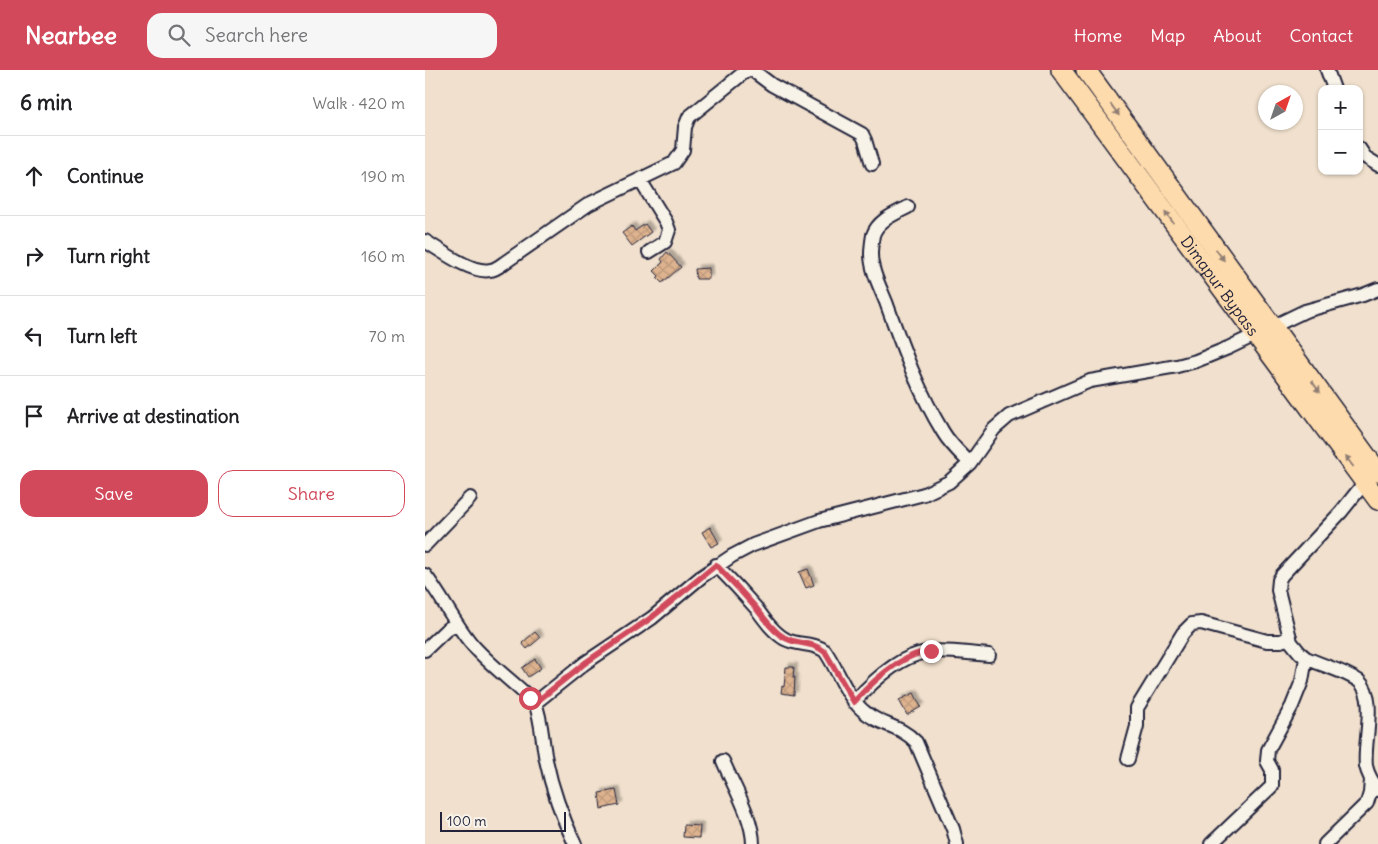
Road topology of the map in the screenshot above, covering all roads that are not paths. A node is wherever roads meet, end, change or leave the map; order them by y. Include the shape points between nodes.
1 (747, 70) edge
2 (752, 70) edge
3 (1061, 70) edge
4 (1086, 70) edge
5 (1327, 70) edge
6 (1333, 85) edge
7 (1363, 153) edge
8 (873, 164) dead end
9 (1378, 165) edge
10 (640, 180) junction
11 (908, 207) dead end
12 (425, 241) edge
13 (649, 252) dead end
14 (1378, 289) edge
15 (1263, 330) junction
16 (970, 463) junction
17 (1371, 477) edge
18 (470, 498) dead end
19 (1378, 500) edge
20 (425, 545) edge
21 (716, 565) junction
22 (425, 575) edge
23 (455, 624) junction
24 (1290, 637) junction
25 (425, 650) edge
26 (989, 655) dead end
27 (1306, 658) junction
28 (854, 702) junction
29 (535, 703) junction
30 (1128, 759) dead end
31 (723, 761) dead end
32 (1375, 785) edge
33 (570, 842) edge
34 (753, 844) edge
35 (957, 844) edge
36 (1211, 844) edge
37 (1325, 844) edge

1 - 10 street via 689,117 683,150 674,163
2 - 8 street via 772,85 862,134
15 -> 3 highway, Dimapur Bypass
4 -> 15 highway, Dimapur Bypass
5 - 6 street
7 - 9 street
10 - 12 street via 589,204 491,270 468,266
10 - 13 street via 669,230 665,242
11 - 16 street via 876,228 871,255 874,272 925,399 943,433
14 - 15 street via 1305,311
15 - 16 street via 1196,361 1090,381 1017,412 994,429
15 - 17 highway, Dimapur Bypass
16 - 21 street via 937,489 819,521 753,545
17 - 19 highway, Dimapur Bypass
17 - 24 street via 1282,574 1278,590
18 - 20 street
21 - 28 street via 778,634 825,652
21 - 29 street via 651,618 585,663
22 - 23 street
23 - 25 street
23 - 29 street via 471,644
24 - 27 street
24 - 30 street via 1267,641 1201,623 1191,624 1139,704
26 - 28 street via 931,651 918,654 881,675
27 - 32 street via 1351,677 1367,691 1370,701 1366,766
27 - 36 street via 1302,681 1292,706 1268,750 1271,786
28 - 35 street via 876,719 909,734 916,742
29 - 33 street via 554,793
31 - 34 street via 747,816
32 - 37 street via 1367,803

